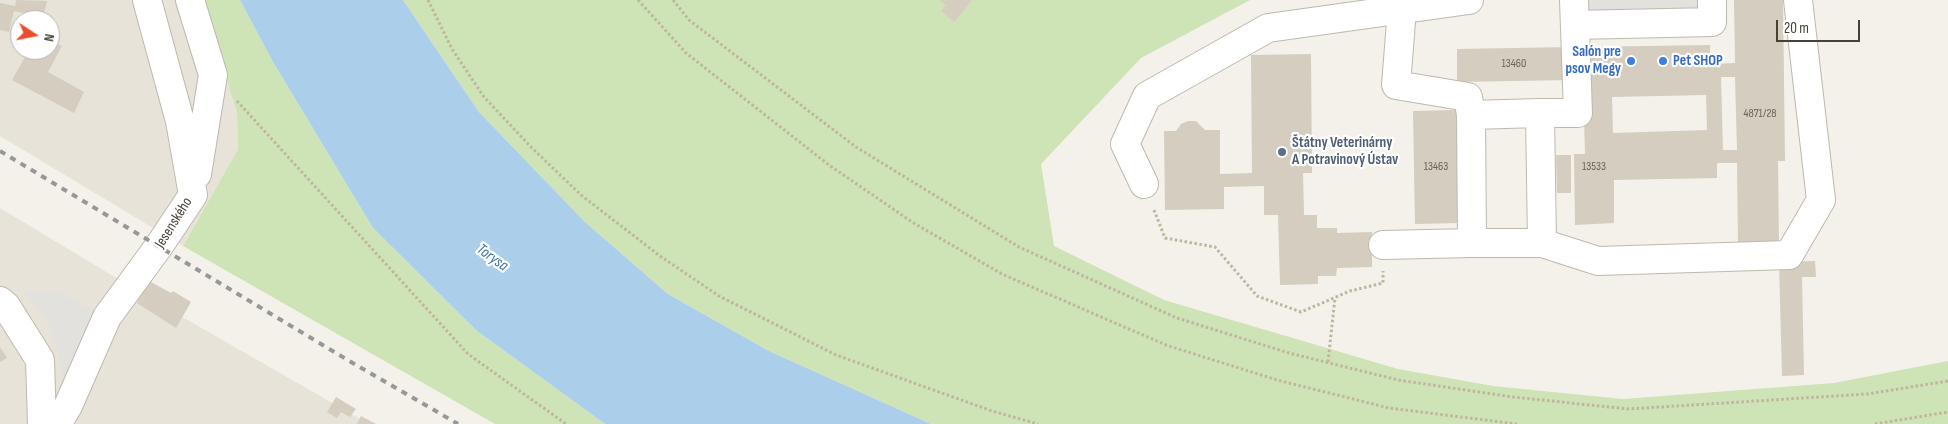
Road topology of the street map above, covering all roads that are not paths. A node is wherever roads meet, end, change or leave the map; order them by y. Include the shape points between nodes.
1 (147, 0) edge
2 (190, 0) edge
3 (1469, 0) edge
4 (1712, 0) edge
5 (1798, 0) edge
6 (1402, 9) junction
7 (1575, 12) edge
8 (1540, 113) junction
9 (1471, 115) junction
10 (1144, 184) road end
11 (193, 195) junction
12 (1472, 243) junction
13 (1542, 243) junction
14 (1383, 245) road end
15 (0, 301) edge
16 (42, 424) edge
17 (58, 424) edge

1 - 11 street, Jesenského via 180,121
2 - 11 street via 213,75
3 - 6 street
4 - 7 street via 1712,22
5 - 13 street via 1821,200 1789,254 1598,261
6 - 9 street via 1396,85 1468,97
6 - 10 street via 1268,28 1147,96 1124,144
7 - 8 street via 1578,113
8 - 9 street
8 - 13 street
9 - 12 street
11 - 17 street, Jesenského via 108,317
12 - 13 street
12 - 14 street
15 - 16 street via 40,360

